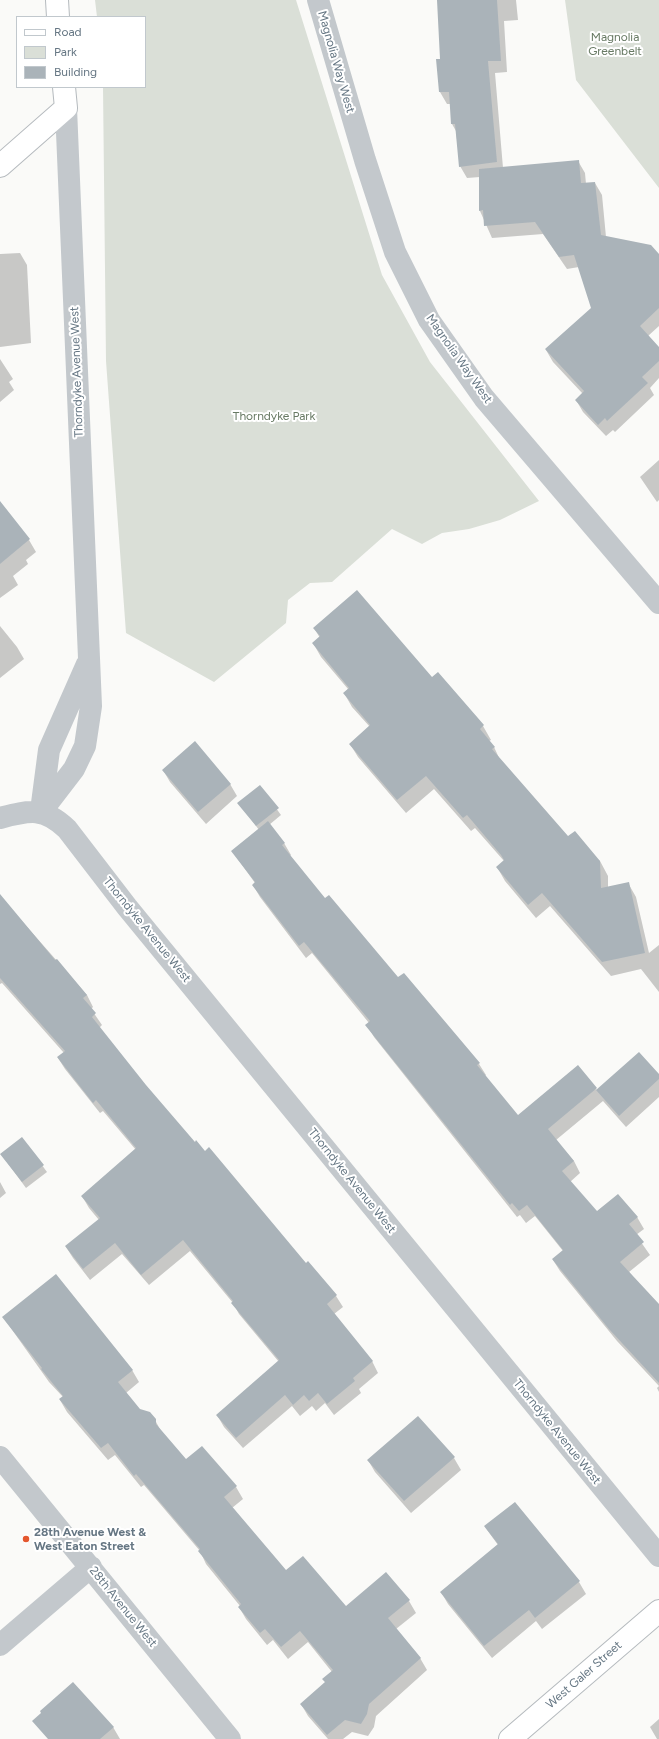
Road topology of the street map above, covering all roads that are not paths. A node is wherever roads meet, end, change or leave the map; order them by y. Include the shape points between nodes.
1 (57, 0) edge
2 (318, 0) edge
3 (58, 16) edge
4 (65, 98) edge
5 (0, 166) edge
6 (659, 603) edge
7 (90, 657) junction
8 (41, 812) junction
9 (0, 818) edge
10 (0, 1457) edge
11 (659, 1556) edge
12 (91, 1567) junction
13 (659, 1611) edge
14 (0, 1645) edge
15 (230, 1739) edge
16 (510, 1739) edge

1 - 3 main road
2 - 6 street, Magnolia Way West via 395,252 429,320 484,398
4 - 5 main road
4 - 7 street, Thorndyke Avenue West
7 - 8 street, Thorndyke Avenue West via 49,750
7 - 8 street, Thorndyke Avenue West via 91,706 85,746 74,770
8 - 9 street via 16,813
8 - 11 street, Thorndyke Avenue West via 56,819 68,829 127,907
10 - 12 street, 28th Avenue West
12 - 14 street
12 - 15 street, 28th Avenue West
13 - 16 main road, West Galer Street

